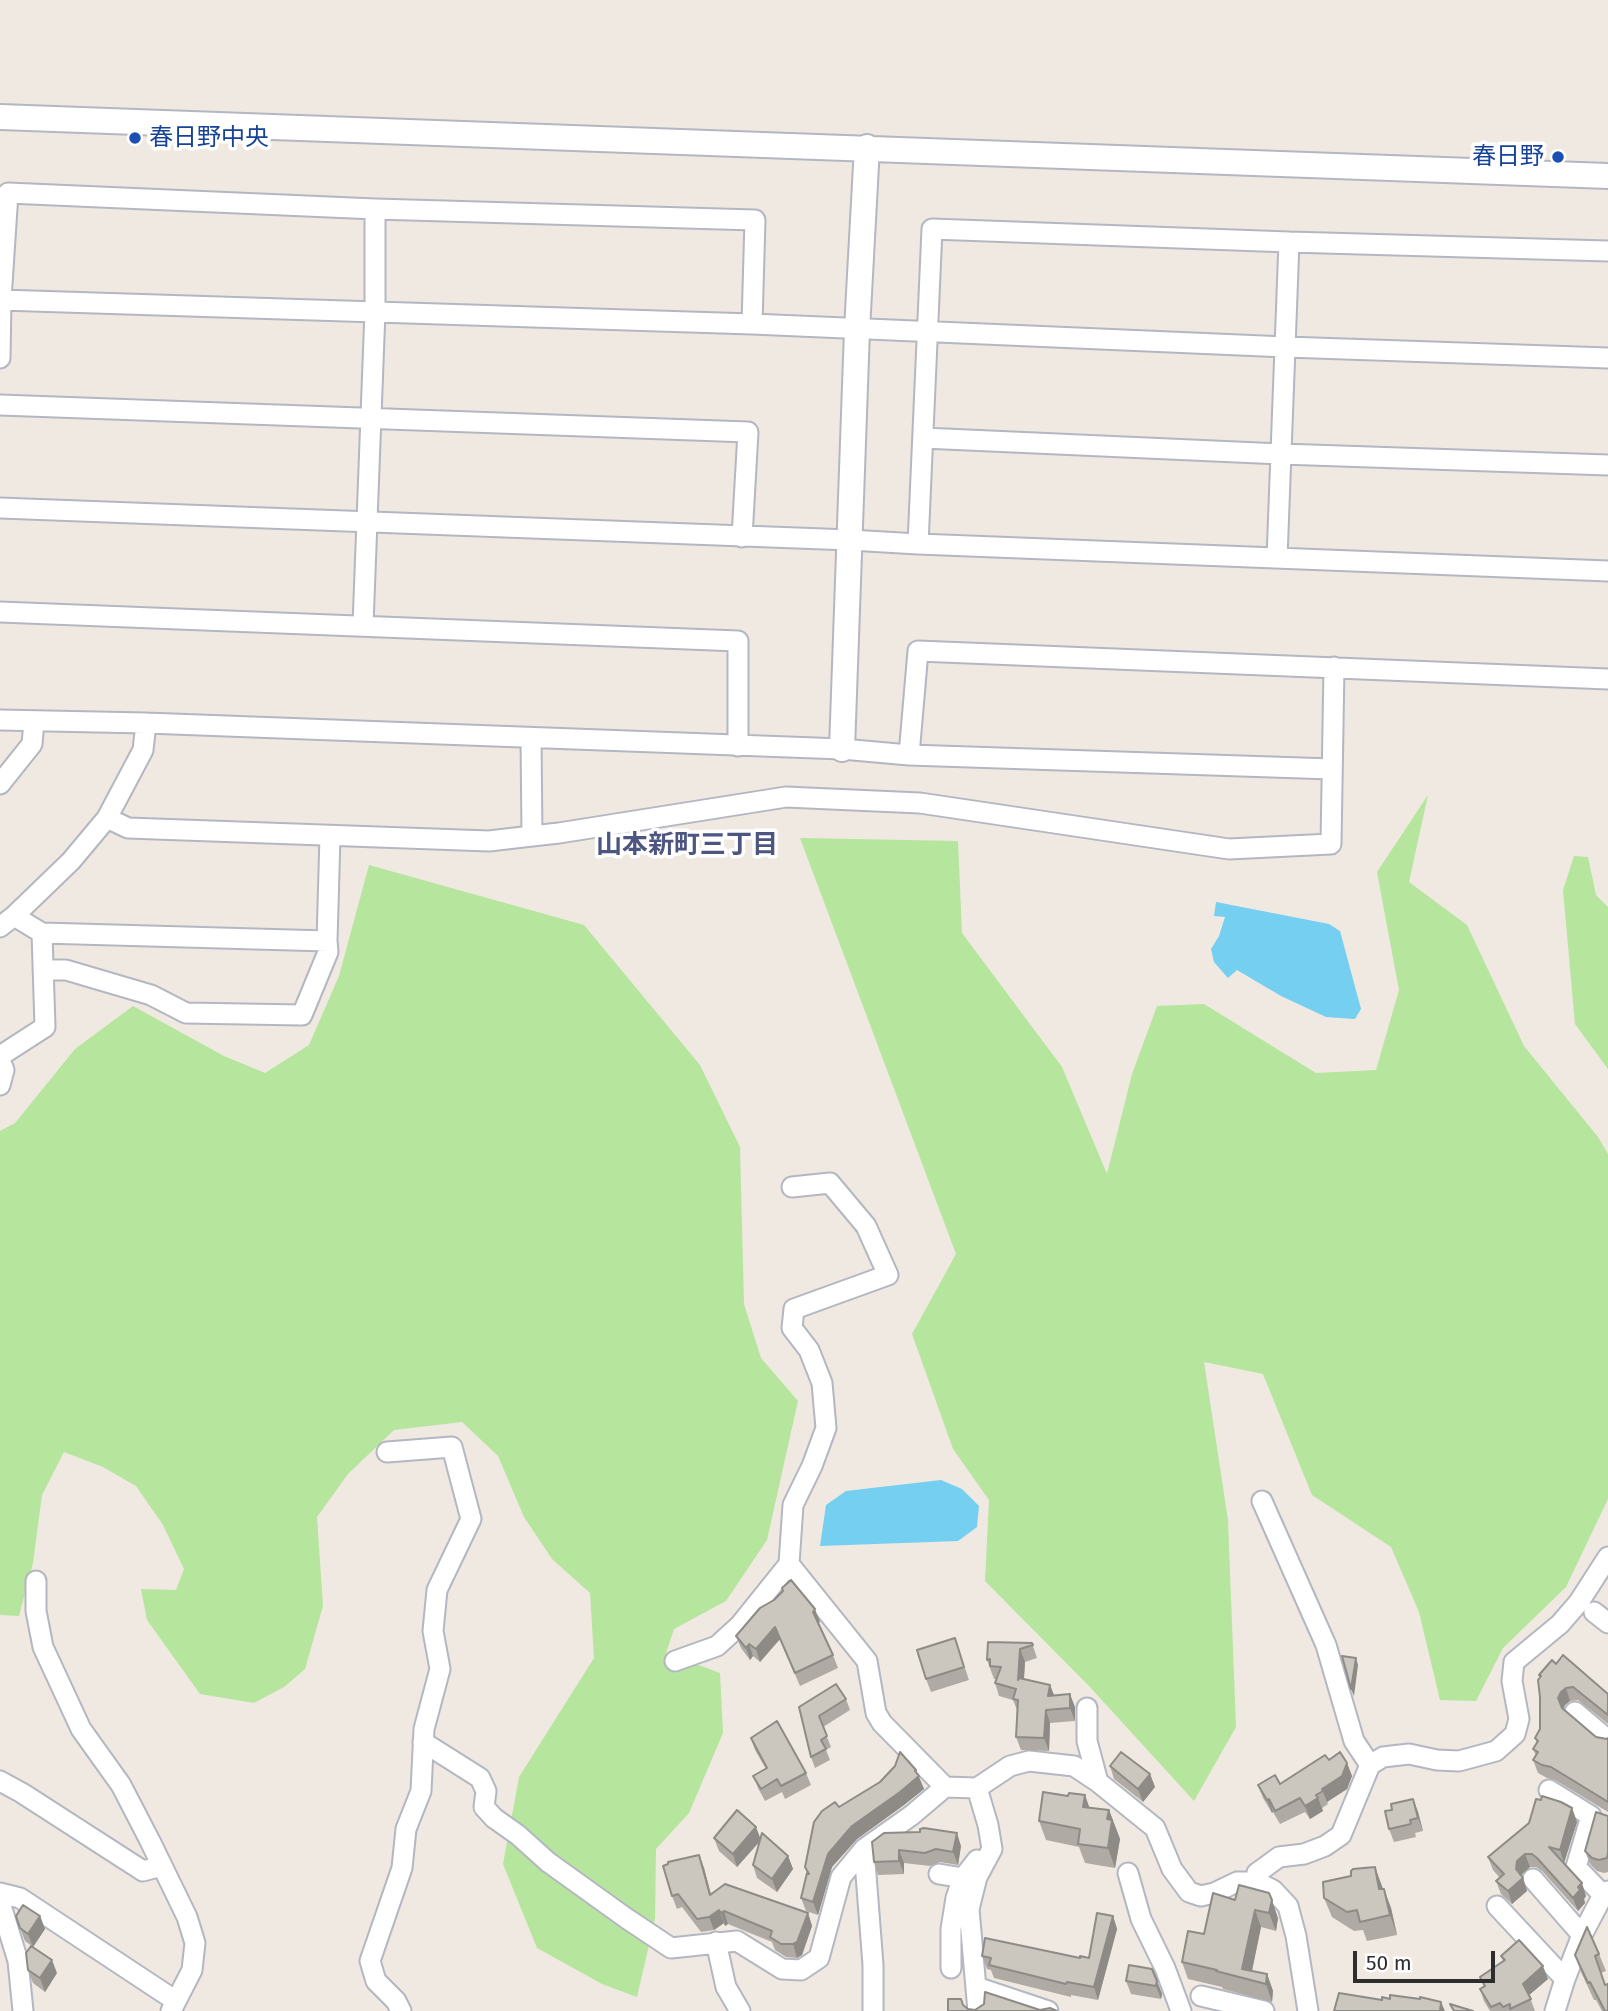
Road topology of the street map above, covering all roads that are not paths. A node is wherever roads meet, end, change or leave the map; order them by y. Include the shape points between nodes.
1 (0, 117) edge
2 (867, 148) junction
3 (1608, 176) edge
4 (375, 209) junction
5 (1289, 242) junction
6 (1608, 251) edge
7 (1, 300) edge
8 (375, 311) junction
9 (752, 324) junction
10 (857, 330) junction
11 (927, 332) junction
12 (1286, 347) junction
13 (0, 358) edge
14 (1608, 358) edge
15 (0, 405) edge
16 (371, 418) junction
17 (923, 438) junction
18 (1281, 454) junction
19 (1608, 465) edge
20 (0, 508) edge
21 (368, 522) junction
22 (742, 537) junction
23 (850, 540) junction
24 (918, 544) junction
25 (1277, 558) junction
26 (1608, 571) edge
27 (0, 612) edge
28 (363, 625) junction
29 (1334, 667) junction
30 (1608, 679) edge
31 (0, 720) edge
32 (34, 722) junction
33 (146, 723) junction
34 (531, 738) junction
35 (738, 746) junction
36 (842, 749) junction
37 (909, 755) junction
38 (1332, 769) junction
39 (0, 784) edge
40 (107, 818) junction
41 (330, 836) junction
42 (532, 836) junction
43 (7, 921) edge
44 (42, 933) junction
45 (327, 941) junction
46 (43, 970) junction
47 (0, 1058) edge
48 (0, 1085) edge
49 (792, 1187) dead end
50 (387, 1452) dead end
51 (1262, 1501) dead end
52 (1608, 1557) edge
53 (789, 1564) junction
54 (36, 1581) dead end
55 (675, 1661) dead end
56 (1087, 1708) dead end
57 (1575, 1712) dead end
58 (1608, 1740) edge
59 (423, 1742) junction
60 (1370, 1765) junction
61 (0, 1782) edge
62 (1098, 1783) junction
63 (945, 1787) junction
64 (977, 1788) junction
65 (1549, 1790) dead end
66 (864, 1849) junction
67 (992, 1849) junction
68 (162, 1866) junction
69 (1128, 1873) dead end
70 (939, 1874) dead end
71 (963, 1878) junction
72 (1532, 1879) dead end
73 (1257, 1882) junction
74 (1606, 1893) edge
75 (0, 1894) edge
76 (0, 1902) edge
77 (1496, 1906) dead end
78 (1582, 1936) junction
79 (716, 1942) junction
80 (951, 1968) dead end
81 (1564, 1979) junction
82 (976, 1987) junction
83 (1201, 1996) dead end
84 (173, 2006) edge
85 (1223, 2006) edge
86 (23, 2011) edge
87 (401, 2011) edge
88 (740, 2011) edge
89 (873, 2011) edge
90 (978, 2011) edge
91 (1048, 2011) edge
92 (1181, 2011) edge
93 (1264, 2011) edge
94 (1308, 2011) edge
95 (1555, 2011) edge

1 - 2 street
2 - 3 street
2 - 10 street
4 - 7 street via 8,193
4 - 8 street
4 - 9 street via 755,220
5 - 6 street
5 - 11 street via 932,229
5 - 12 street
7 - 8 street
7 - 13 street
8 - 9 street
8 - 16 street
9 - 10 street
10 - 11 street
10 - 23 street
11 - 12 street
11 - 17 street
12 - 14 street
12 - 18 street
15 - 16 street
16 - 21 street
16 - 22 street via 748,432
17 - 18 street
17 - 24 street
18 - 19 street
18 - 25 street
20 - 21 street
21 - 22 street
21 - 28 street
22 - 23 street
23 - 24 street
23 - 36 street
24 - 25 street
25 - 26 street
27 - 28 street
28 - 35 street via 737,641
29 - 30 street
29 - 37 street via 918,651
29 - 38 street
31 - 32 street
32 - 33 street
32 - 39 street via 32,744
33 - 34 street
33 - 40 street via 143,750
34 - 35 street
34 - 42 street
35 - 36 street
36 - 37 street
37 - 38 street
38 - 42 street via 1331,844 1229,849 920,803 786,797
40 - 41 street via 128,828
40 - 43 street via 71,861
41 - 42 street via 489,841
41 - 45 street
43 - 44 street
44 - 45 street
44 - 46 street
45 - 46 street via 328,952 302,1015 186,1013 151,995 66,970
46 - 47 street via 45,1027
47 - 48 street via 4,1070
49 - 53 street via 830,1183 866,1226 888,1275 794,1309 792,1328 809,1350 822,1383 826,1428 793,1505
50 - 59 street via 452,1447 471,1519 437,1590 433,1631 440,1669
51 - 60 street via 1326,1645 1354,1741
52 - 60 street via 1560,1624 1514,1661 1512,1681 1519,1718 1515,1734 1496,1751 1459,1761 1409,1754 1383,1757
53 - 55 street via 717,1646
53 - 63 street via 867,1661 882,1723
54 - 68 street via 43,1647 81,1729 121,1785
56 - 62 street via 1087,1741
57 - 58 street
59 - 79 street via 480,1778 486,1791 484,1807 494,1818 626,1918 671,1948
59 - 87 street via 421,1791 406,1829 402,1868 370,1961 376,1981
60 - 73 street via 1341,1835 1304,1854 1279,1857 1257,1873
61 - 68 street via 143,1871
62 - 64 street via 1074,1766 1028,1761 1010,1766
62 - 73 street via 1155,1828 1172,1869 1189,1892 1201,1896 1237,1882
63 - 64 street
63 - 66 street
64 - 67 street
65 - 74 street via 1591,1816 1576,1867
66 - 79 street via 841,1877 819,1958 801,1970 782,1969 737,1941
66 - 89 street
67 - 71 street
67 - 82 street via 977,1877 969,1909
68 - 84 street via 195,1943 192,1970
69 - 92 street via 1141,1919
70 - 71 street
71 - 80 street via 951,1929
72 - 78 street
73 - 94 street via 1288,1906
74 - 78 street
75 - 84 street via 20,1898
76 - 86 street via 18,1961
77 - 81 street
78 - 81 street
79 - 88 street via 726,1987
81 - 95 street
82 - 90 street
82 - 91 street
83 - 85 street
85 - 93 street

